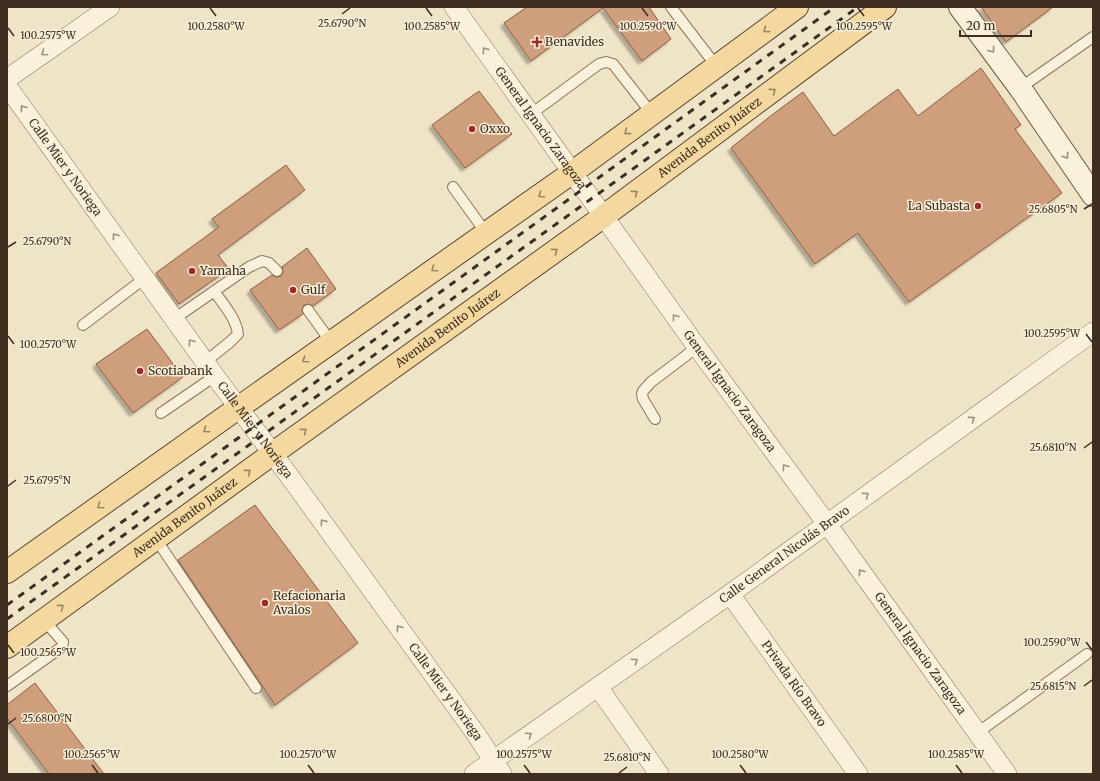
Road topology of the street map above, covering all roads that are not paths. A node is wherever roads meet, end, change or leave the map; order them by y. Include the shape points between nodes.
1 (110, 7) edge
2 (454, 7) edge
3 (671, 7) edge
4 (797, 7) edge
5 (886, 7) edge
6 (960, 7) edge
7 (1093, 37) edge
8 (717, 67) junction
9 (7, 79) edge
10 (7, 86) edge
11 (1020, 88) junction
12 (531, 114) junction
13 (652, 114) junction
14 (573, 172) junction
15 (453, 187) dead end
16 (1093, 195) edge
17 (604, 216) junction
18 (486, 233) junction
19 (277, 270) dead end
20 (145, 278) junction
21 (214, 291) junction
22 (308, 310) dead end
23 (174, 319) junction
24 (83, 325) dead end
25 (1093, 332) edge
26 (331, 342) junction
27 (697, 347) junction
28 (210, 369) junction
29 (238, 408) junction
30 (161, 413) dead end
31 (655, 418) dead end
32 (272, 454) junction
33 (827, 524) junction
34 (156, 539) junction
35 (7, 572) edge
36 (730, 594) junction
37 (44, 620) junction
38 (7, 647) edge
39 (1087, 654) dead end
40 (7, 686) edge
41 (598, 687) junction
42 (256, 688) dead end
43 (977, 733) junction
44 (498, 767) edge
45 (474, 774) edge
46 (659, 774) edge
47 (858, 774) edge
48 (1007, 774) edge

1 -> 9 street
12 -> 2 street, General Ignacio Zaragoza
3 - 8 lane
4 -> 8 main road
17 -> 5 main road, Avenida Benito Juárez
6 -> 11 street
7 - 11 lane
8 - 13 main road
20 -> 10 street, Calle Mier y Noriega
11 -> 16 street
12 - 13 lane via 599,64 606,62 613,64
12 - 14 street, General Ignacio Zaragoza
13 -> 14 main road
14 - 17 street, General Ignacio Zaragoza
14 -> 18 main road
15 - 18 lane
27 -> 17 street, General Ignacio Zaragoza
32 -> 17 main road, Avenida Benito Juárez
18 -> 26 main road
19 - 21 lane via 262,261 248,267
20 - 23 street, Calle Mier y Noriega
20 - 24 lane
21 - 23 lane
21 - 28 lane via 232,316 238,334
22 - 26 lane
28 -> 23 street, Calle Mier y Noriega
33 -> 25 street, Calle General Nicolás Bravo
26 -> 29 main road
27 - 31 lane via 643,391 643,399
33 -> 27 street, General Ignacio Zaragoza
28 - 29 street, Calle Mier y Noriega
28 - 30 lane
29 - 32 street, Calle Mier y Noriega
29 -> 35 main road
34 -> 32 main road, Avenida Benito Juárez
44 -> 32 street, Calle Mier y Noriega
33 - 36 street, Calle General Nicolás Bravo
43 -> 33 street, General Ignacio Zaragoza
37 -> 34 main road, Avenida Benito Juárez
34 - 42 lane
41 -> 36 street, Calle General Nicolás Bravo
36 - 47 street, Privada Río Bravo
37 - 38 main road, Avenida Benito Juárez
37 - 40 lane via 64,642 62,646
39 - 43 lane
44 -> 41 street, Calle General Nicolás Bravo
41 - 46 street
43 - 48 street, General Ignacio Zaragoza
44 - 45 street, Calle General Nicolás Bravo

